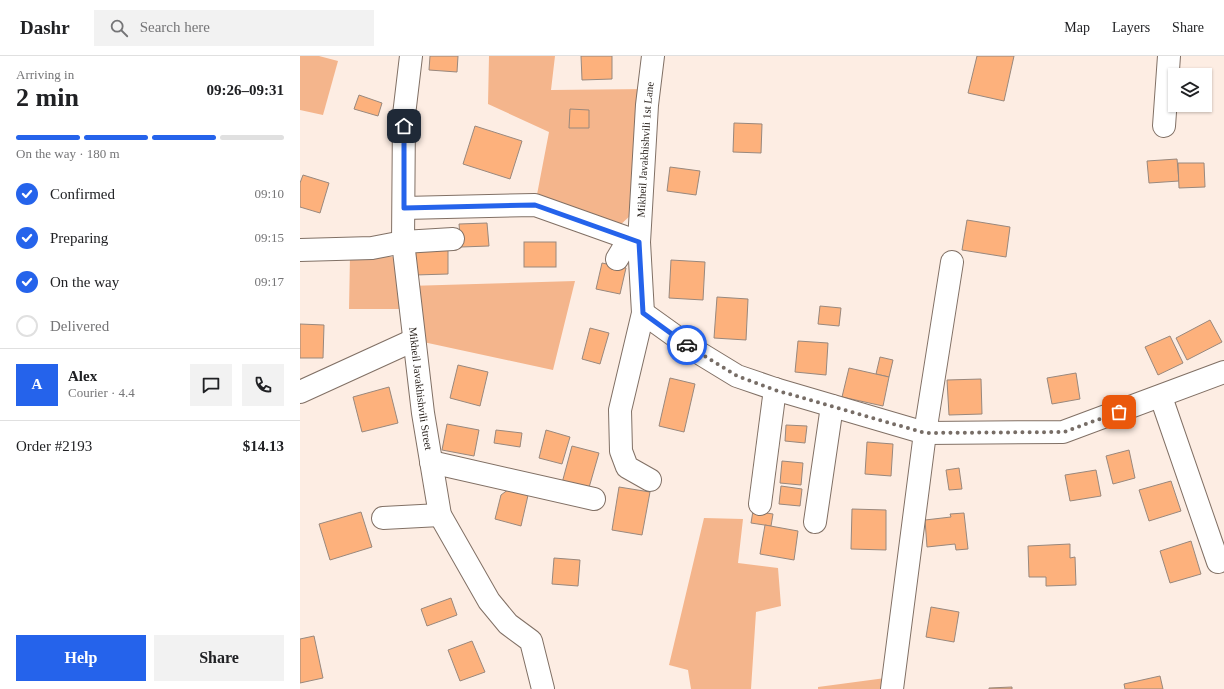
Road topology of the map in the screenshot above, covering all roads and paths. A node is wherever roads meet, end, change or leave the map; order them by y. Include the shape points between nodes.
1 (411, 56) edge
2 (653, 56) edge
3 (1169, 56) edge
4 (1164, 126) dead end
5 (404, 208) junction
6 (453, 239) dead end
7 (634, 240) junction
8 (404, 242) junction
9 (300, 250) edge
10 (617, 259) dead end
11 (952, 262) dead end
12 (643, 313) junction
13 (414, 340) junction
14 (1224, 372) edge
15 (775, 390) junction
16 (300, 392) edge
17 (1160, 397) junction
18 (832, 406) junction
19 (925, 433) junction
20 (431, 462) junction
21 (650, 480) dead end
22 (594, 499) dead end
23 (760, 504) dead end
24 (440, 515) junction
25 (383, 518) dead end
26 (815, 522) dead end
27 (1218, 562) dead end
28 (543, 689) edge
29 (892, 689) edge

1 - 5 street, Mikheil Javakhishvili Street via 404,115
2 - 7 street, Mikheil Javakhishvili 1st Lane
3 - 4 street
5 - 7 street via 535,205
5 - 8 street, Mikheil Javakhishvili Street
6 - 8 street
7 - 10 street
7 - 12 street, Mikheil Javakhishvili 1st Lane
8 - 9 street via 372,248
8 - 13 street, Mikheil Javakhishvili Street
11 - 19 street
12 - 15 street via 696,351 737,376
12 - 21 street, Mikheil Javakhishvili 1st Lane via 620,410 621,451 626,467
13 - 16 street
13 - 20 street, Mikheil Javakhishvili Street
14 - 17 street
15 - 18 street
15 - 23 street
17 - 19 street via 1064,432
17 - 27 street
18 - 19 street
18 - 26 street
19 - 29 street
20 - 22 street
20 - 24 street, Mikheil Javakhishvili Street
24 - 25 street
24 - 28 street, Mikheil Javakhishvili Street via 489,601 508,624 531,641

